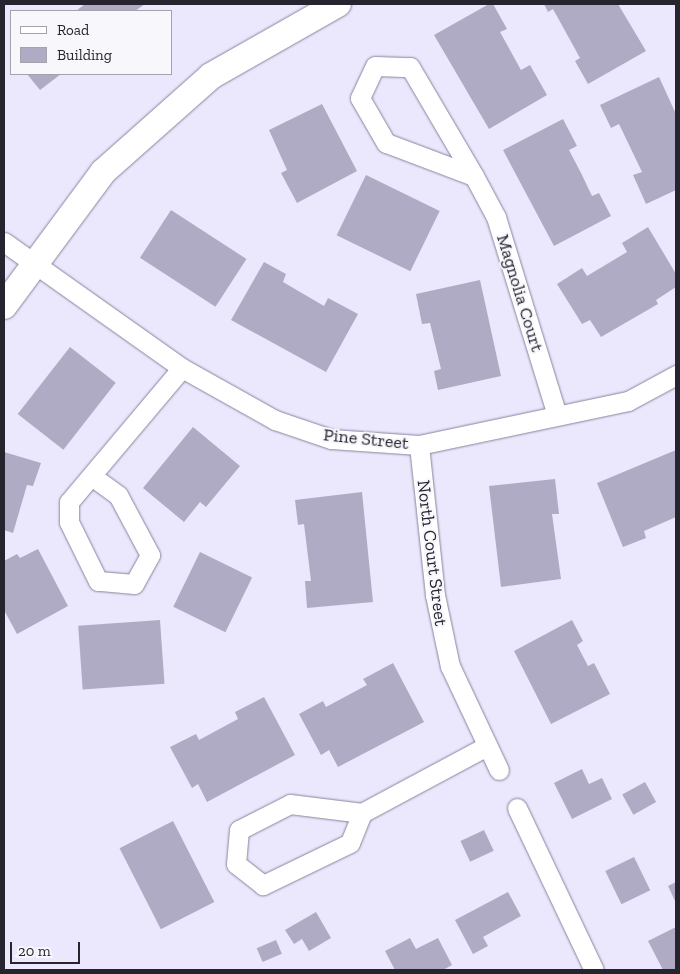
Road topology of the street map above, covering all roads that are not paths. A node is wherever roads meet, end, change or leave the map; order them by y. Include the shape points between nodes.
1 (338, 4) edge
2 (474, 176) junction
3 (4, 242) edge
4 (33, 266) junction
5 (4, 306) edge
6 (182, 368) junction
7 (676, 375) edge
8 (556, 414) junction
9 (419, 445) junction
10 (93, 477) junction
11 (487, 746) junction
12 (499, 770) dead end
13 (517, 808) dead end
14 (362, 813) junction
15 (594, 970) edge

1 - 4 street via 211,76 103,172
2 - 2 street, Magnolia Court via 410,67 375,66 360,98 386,142
2 - 8 street, Magnolia Court via 496,217
3 - 4 street, Pine Street
4 - 5 street
4 - 6 street, Pine Street
6 - 9 street, Pine Street via 275,420 331,439
6 - 10 street
7 - 8 street, Pine Street via 628,401
8 - 9 street, Pine Street
9 - 11 street, North Court Street via 434,595 450,666
10 - 10 street via 69,502 69,522 98,581 134,584 150,555 118,495
11 - 12 street, North Court Street
11 - 14 street
13 - 15 street
14 - 14 street via 290,804 239,830 236,864 263,885 350,842

